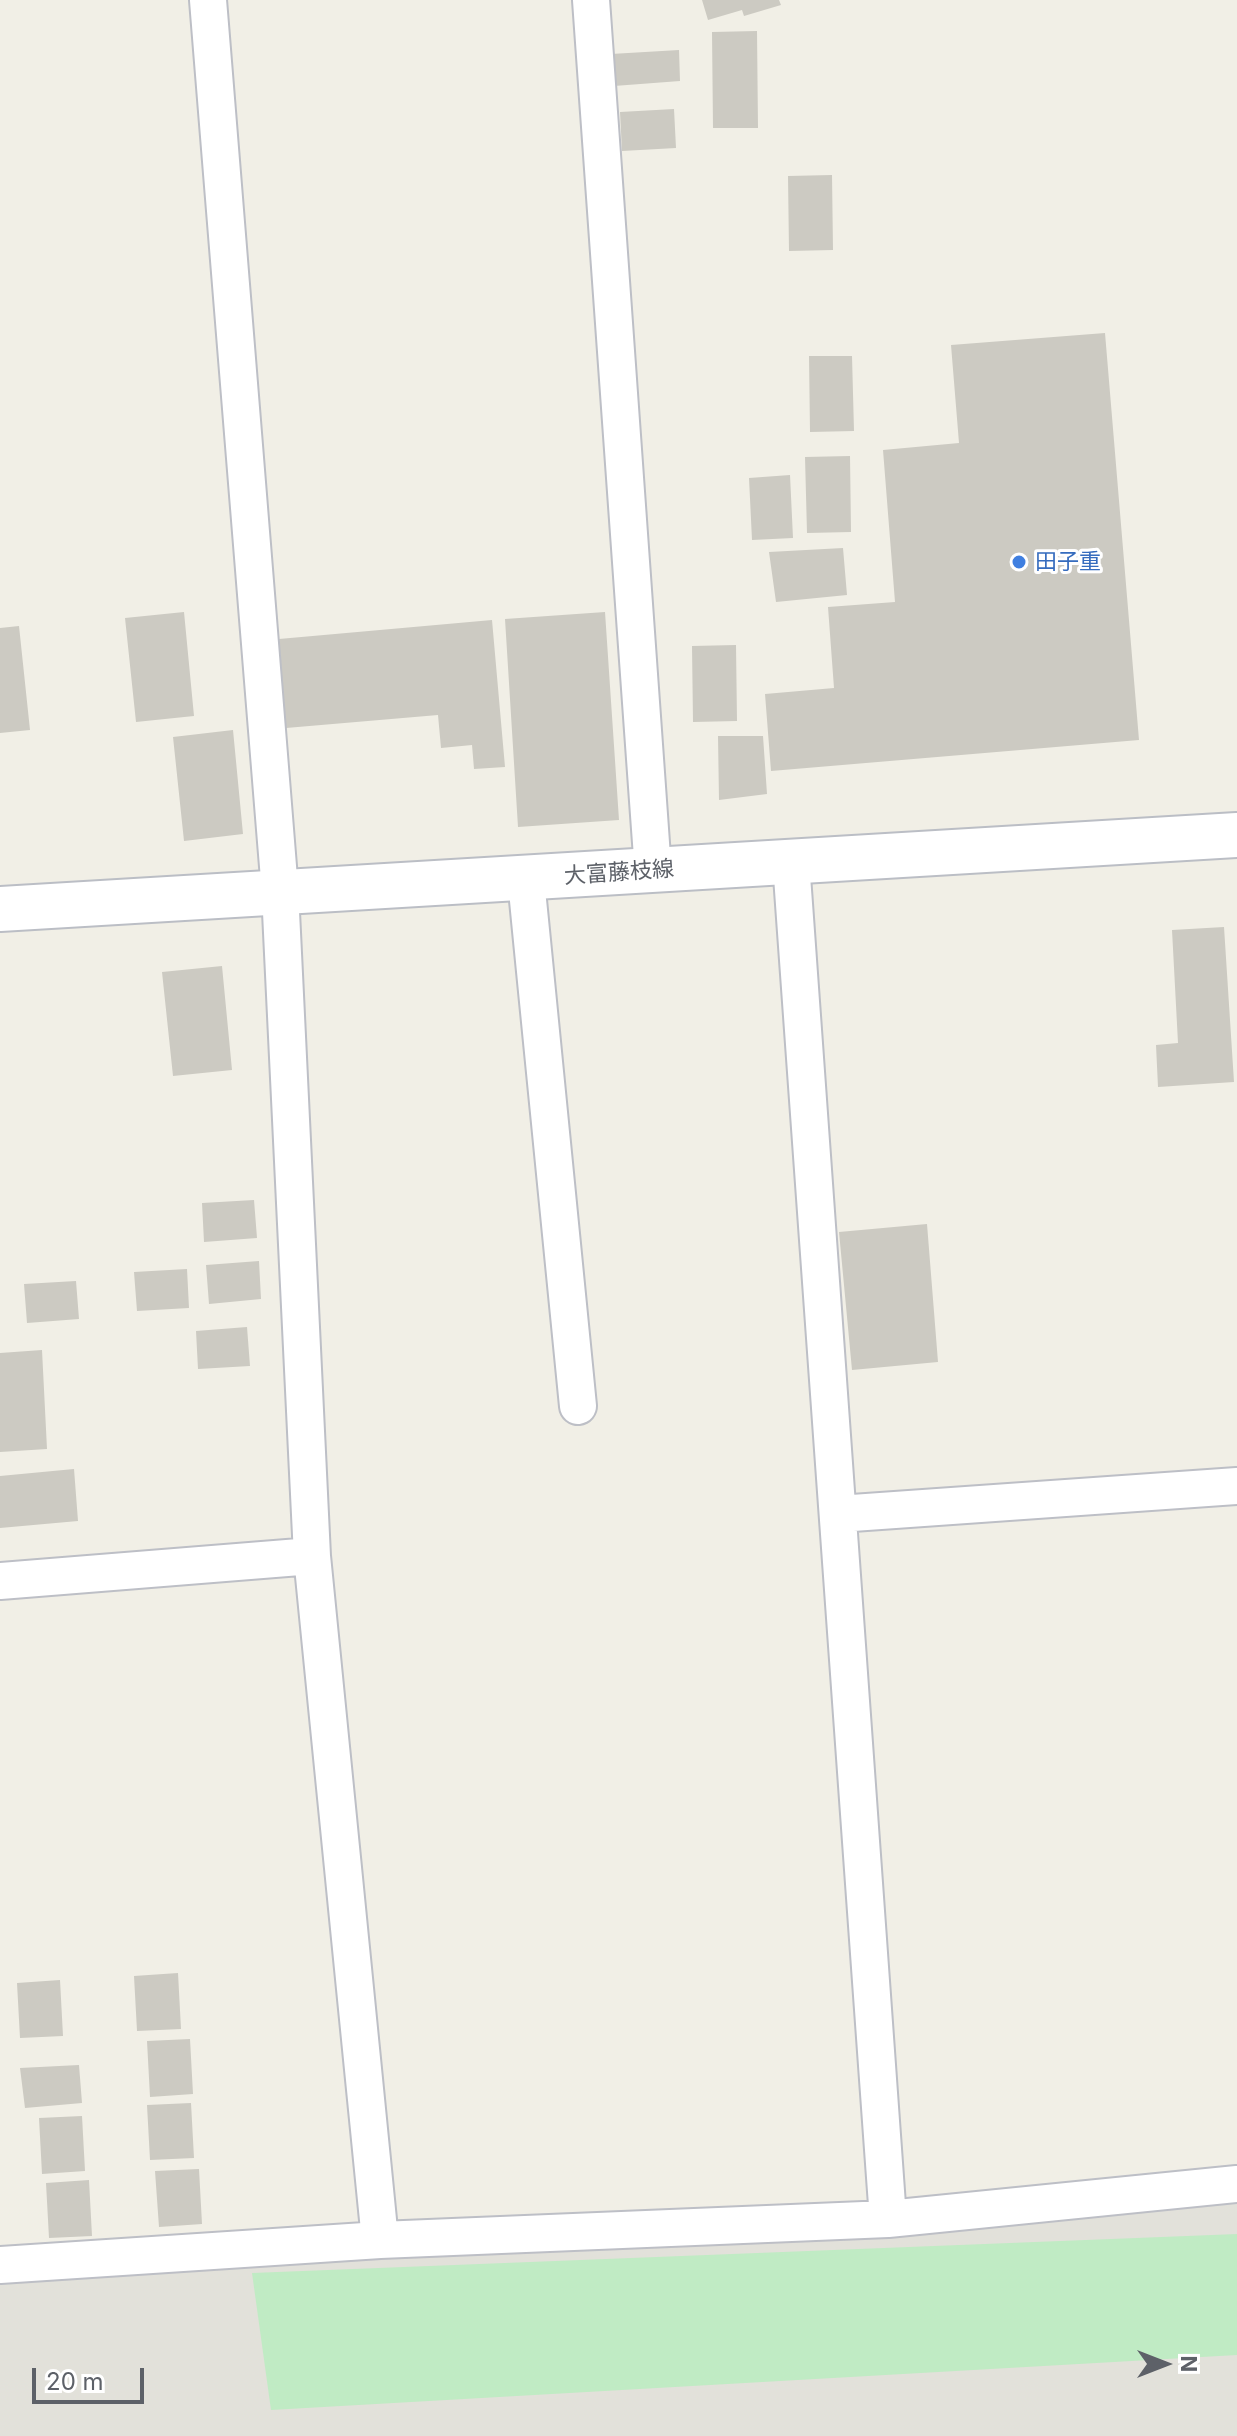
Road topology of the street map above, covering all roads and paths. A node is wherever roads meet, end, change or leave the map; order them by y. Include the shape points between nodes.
1 (208, 0) edge
2 (591, 0) edge
3 (1237, 835) edge
4 (791, 862) junction
5 (653, 871) junction
6 (526, 880) junction
7 (280, 891) junction
8 (0, 909) edge
9 (578, 1406) dead end
10 (1237, 1486) edge
11 (838, 1514) junction
12 (312, 1556) junction
13 (0, 1581) edge
14 (1237, 2184) edge
15 (888, 2219) junction
16 (380, 2240) junction
17 (0, 2265) edge

1 - 7 street
2 - 5 street
3 - 4 main road, 大富藤枝線
4 - 5 main road, 大富藤枝線
4 - 11 street
5 - 6 main road, 大富藤枝線
6 - 7 main road, 大富藤枝線
6 - 9 street
7 - 8 main road, 大富藤枝線
7 - 12 street
10 - 11 street
11 - 15 street
12 - 13 street
12 - 16 street
14 - 15 street
15 - 16 street
16 - 17 street

